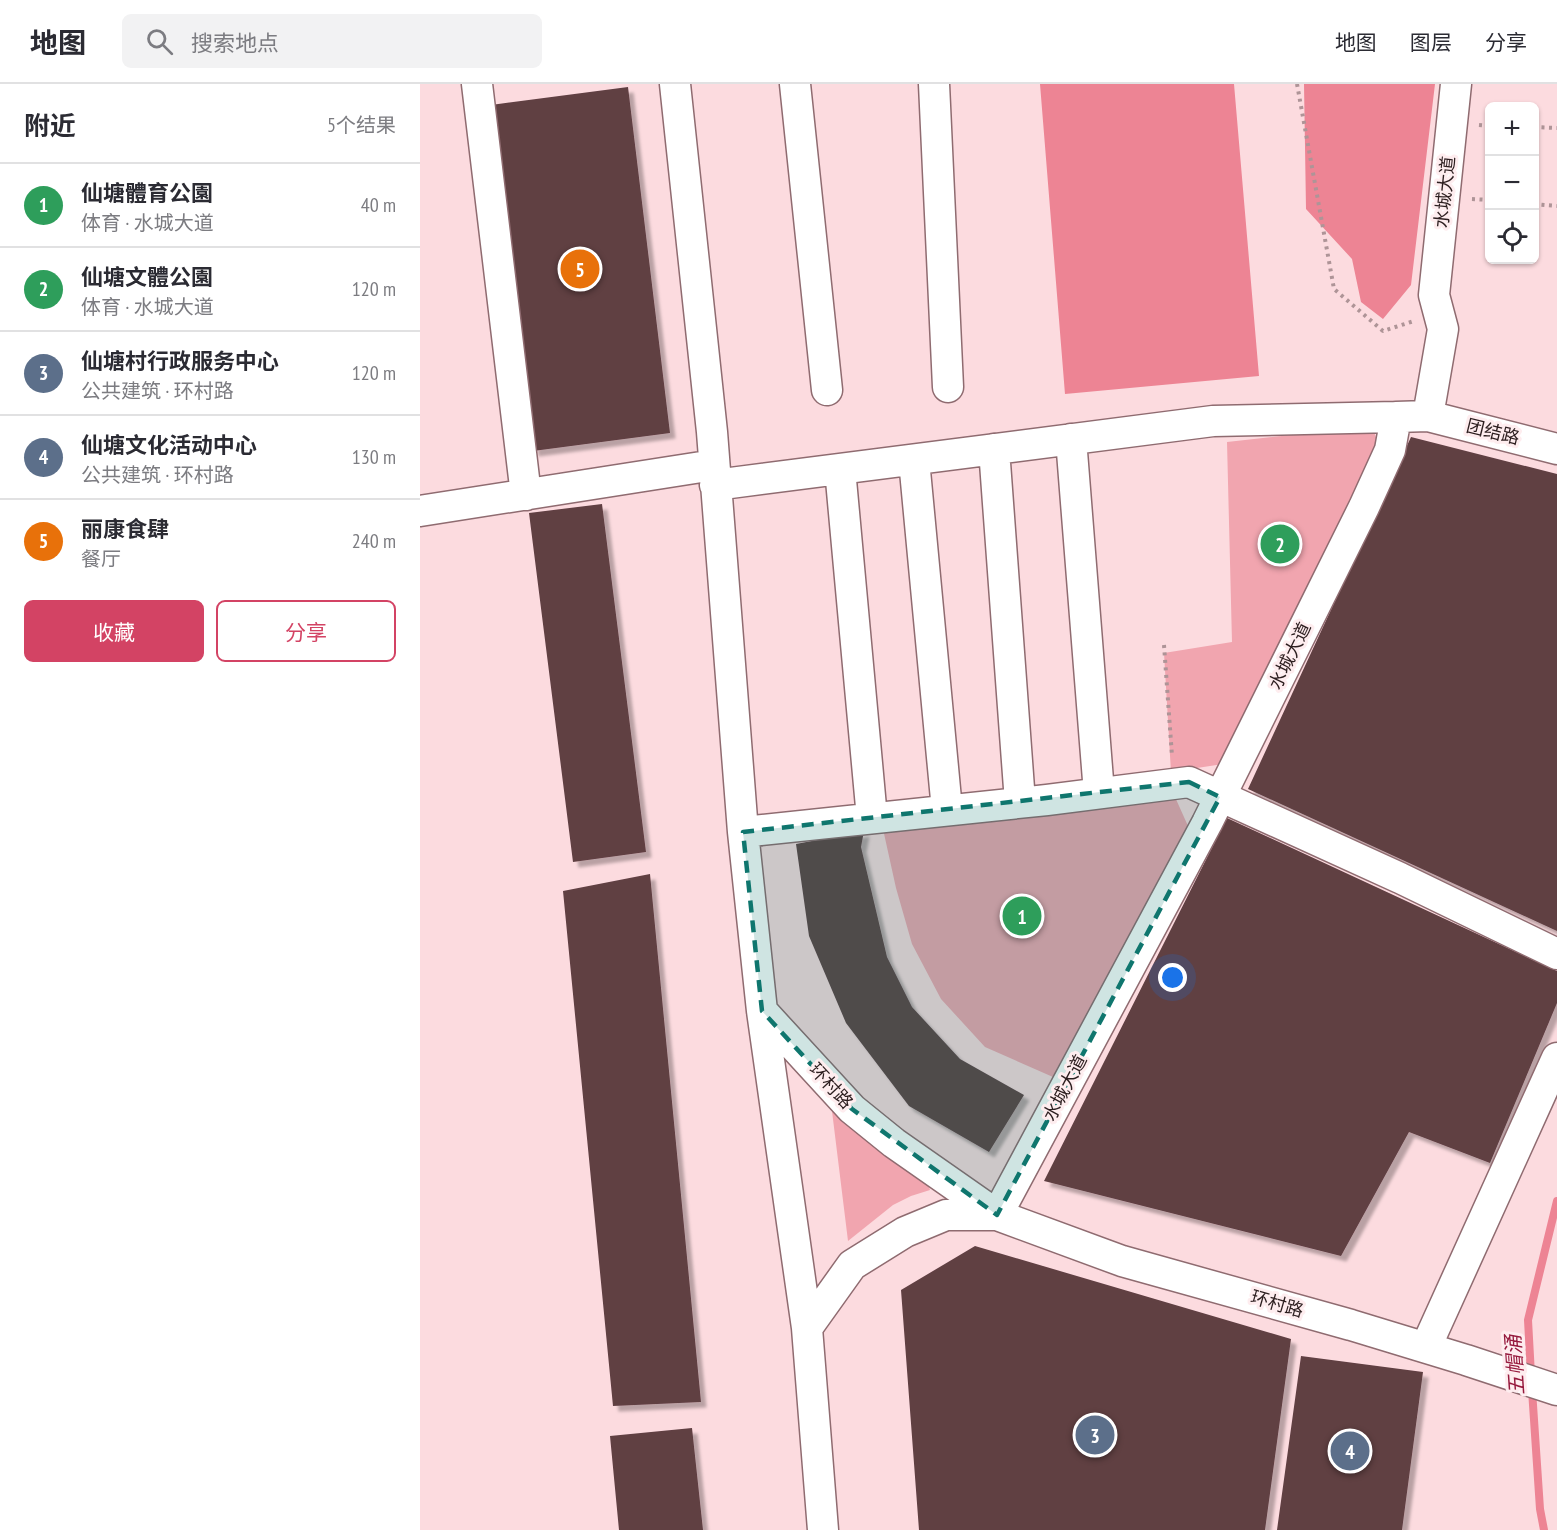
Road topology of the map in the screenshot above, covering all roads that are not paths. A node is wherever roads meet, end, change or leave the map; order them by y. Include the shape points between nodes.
1 (477, 84) edge
2 (675, 84) edge
3 (795, 84) edge
4 (934, 84) edge
5 (1456, 84) edge
6 (948, 387) dead end
7 (827, 390) dead end
8 (1428, 416) junction
9 (1396, 417) junction
10 (1071, 439) junction
11 (994, 449) junction
12 (1557, 449) edge
13 (914, 460) junction
14 (840, 469) junction
15 (715, 475) junction
16 (526, 495) junction
17 (420, 511) edge
18 (1099, 793) junction
19 (1220, 797) junction
20 (1020, 802) junction
21 (947, 810) junction
22 (872, 818) junction
23 (743, 832) junction
24 (1557, 954) edge
25 (762, 1011) junction
26 (1557, 1058) edge
27 (997, 1215) junction
28 (807, 1328) junction
29 (1426, 1347) junction
30 (1557, 1390) edge
31 (823, 1530) edge

1 - 16 street
2 - 15 street
3 - 7 street
4 - 6 street
5 - 8 street, 水城大道 via 1434,295 1443,329
8 - 9 street
8 - 12 street, 团结路
9 - 10 street via 1213,422
9 - 19 street, 水城大道 via 1390,450 1364,507
10 - 11 street
10 - 18 street
11 - 13 street
11 - 20 street
13 - 14 street
13 - 21 street
14 - 15 street
14 - 22 street
15 - 16 street
15 - 23 street
16 - 17 street
18 - 19 street via 1189,782
18 - 20 street
19 - 24 street
19 - 27 street, 水城大道
20 - 21 street
21 - 22 street
22 - 23 street
23 - 25 street
25 - 27 street, 环村路 via 852,1109
25 - 28 street
26 - 29 street
27 - 28 street, 环村路 via 946,1215 905,1232 852,1264
27 - 29 street, 环村路 via 1122,1260
28 - 31 street
29 - 30 street, 环村路

